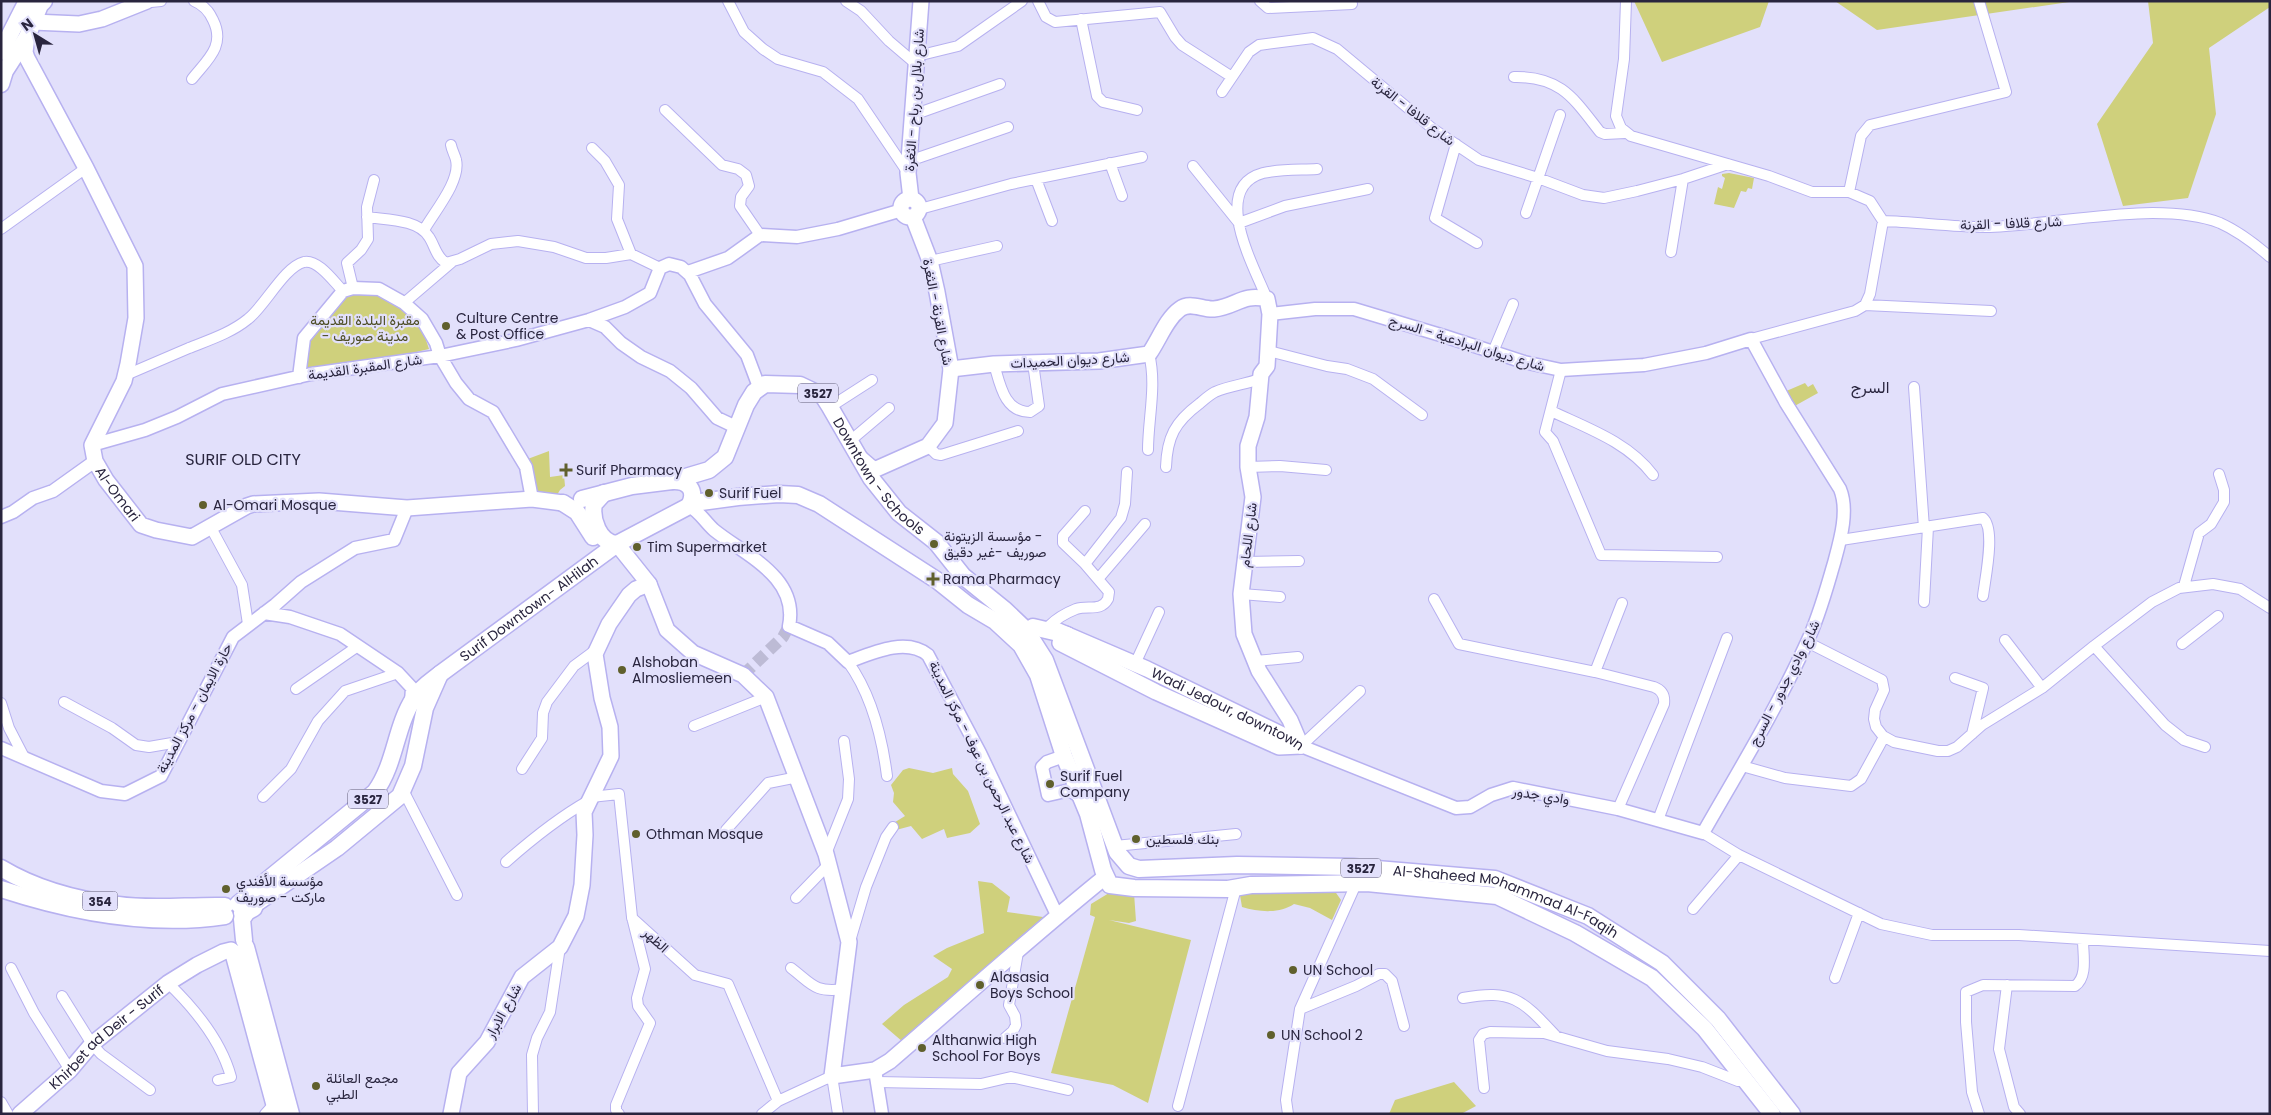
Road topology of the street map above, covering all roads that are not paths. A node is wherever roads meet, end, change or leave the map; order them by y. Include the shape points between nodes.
1 (162, 1) edge
2 (194, 1) edge
3 (728, 1) edge
4 (921, 1) edge
5 (1022, 1) edge
6 (1038, 1) edge
7 (1260, 1) edge
8 (1626, 1) edge
9 (1979, 1) edge
10 (37, 2) edge
11 (143, 2) edge
12 (848, 2) edge
13 (1352, 4) dead end
14 (1081, 19) junction
15 (30, 30) junction
16 (917, 60) junction
17 (2, 61) edge
18 (31, 65) junction
19 (1232, 77) junction
20 (1514, 77) dead end
21 (192, 79) dead end
22 (1000, 84) dead end
23 (1222, 92) dead end
24 (665, 110) dead end
25 (1137, 110) dead end
26 (913, 115) junction
27 (1560, 115) dead end
28 (1008, 126) dead end
29 (1625, 133) junction
30 (1456, 144) junction
31 (451, 145) dead end
32 (592, 148) dead end
33 (1142, 157) dead end
34 (1110, 164) junction
35 (1728, 164) junction
36 (1193, 166) dead end
37 (908, 167) junction
38 (86, 168) junction
39 (1317, 169) dead end
40 (1538, 178) junction
41 (1036, 179) junction
42 (1683, 179) junction
43 (374, 180) dead end
44 (1368, 189) dead end
45 (1849, 192) junction
46 (1122, 196) dead end
47 (911, 209) junction
48 (1526, 212) dead end
49 (368, 217) junction
50 (1052, 220) dead end
51 (1883, 221) junction
52 (1239, 223) junction
53 (1, 229) edge
54 (424, 230) junction
55 (760, 235) junction
56 (1477, 243) dead end
57 (997, 246) dead end
58 (1671, 252) dead end
59 (631, 254) junction
60 (2270, 257) edge
61 (930, 261) junction
62 (452, 262) junction
63 (660, 268) junction
64 (688, 272) junction
65 (348, 289) junction
66 (404, 303) junction
67 (1513, 304) dead end
68 (1865, 305) junction
69 (1268, 306) junction
70 (1991, 311) dead end
71 (590, 320) junction
72 (1752, 339) junction
73 (1269, 351) junction
74 (1493, 352) junction
75 (1150, 354) junction
76 (440, 356) junction
77 (1033, 362) junction
78 (994, 364) junction
79 (951, 369) junction
80 (1561, 370) junction
81 (126, 375) junction
82 (299, 377) junction
83 (1260, 379) junction
84 (872, 380) dead end
85 (1914, 387) dead end
86 (759, 388) junction
87 (830, 407) junction
88 (889, 408) dead end
89 (1551, 412) junction
90 (1422, 415) dead end
91 (738, 428) junction
92 (1018, 431) dead end
93 (850, 441) junction
94 (92, 445) junction
95 (928, 446) junction
96 (1148, 450) dead end
97 (860, 458) junction
98 (95, 461) junction
99 (885, 466) junction
100 (1166, 467) dead end
101 (1248, 467) junction
102 (1326, 470) dead end
103 (1128, 472) dead end
104 (2219, 474) dead end
105 (1653, 475) dead end
106 (672, 481) junction
107 (879, 488) junction
108 (604, 493) junction
109 (532, 499) junction
110 (572, 504) junction
111 (689, 506) junction
112 (407, 508) junction
113 (1085, 511) dead end
114 (1, 517) edge
115 (1145, 524) dead end
116 (210, 526) junction
117 (1926, 528) junction
118 (1840, 540) junction
119 (617, 544) junction
120 (603, 554) junction
121 (1717, 557) dead end
122 (1299, 560) dead end
123 (1245, 562) junction
124 (1085, 564) junction
125 (1098, 579) junction
126 (649, 584) junction
127 (2184, 586) junction
128 (1241, 594) junction
129 (1983, 596) dead end
130 (1280, 597) dead end
131 (1434, 599) dead end
132 (1924, 602) dead end
133 (1622, 603) dead end
134 (1001, 606) junction
135 (2270, 608) edge
136 (264, 612) junction
137 (1159, 612) dead end
138 (983, 614) junction
139 (2218, 616) dead end
140 (248, 624) junction
141 (1058, 636) junction
142 (1728, 638) dead end
143 (2005, 640) dead end
144 (1027, 641) junction
145 (1807, 642) junction
146 (2182, 644) dead end
147 (358, 646) junction
148 (2094, 646) junction
149 (597, 649) junction
150 (1298, 657) dead end
151 (1255, 661) junction
152 (848, 662) junction
153 (1135, 664) junction
154 (1595, 672) junction
155 (398, 673) junction
156 (440, 674) junction
157 (1955, 678) dead end
158 (2042, 688) junction
159 (296, 689) dead end
160 (1360, 691) dead end
161 (766, 696) junction
162 (64, 702) dead end
163 (412, 702) junction
164 (1, 703) edge
165 (694, 726) dead end
166 (1972, 734) junction
167 (1884, 737) junction
168 (844, 741) dead end
169 (178, 742) junction
170 (1301, 746) junction
171 (2205, 747) dead end
172 (1, 748) edge
173 (1064, 756) junction
174 (24, 757) junction
175 (1084, 761) junction
176 (1742, 766) junction
177 (522, 769) dead end
178 (887, 776) dead end
179 (798, 777) junction
180 (403, 790) junction
181 (263, 797) dead end
182 (590, 799) junction
183 (1086, 807) junction
184 (1618, 809) junction
185 (1658, 820) junction
186 (893, 827) dead end
187 (726, 830) dead end
188 (1703, 833) junction
189 (1236, 834) dead end
190 (1116, 849) junction
191 (1739, 855) junction
192 (828, 859) junction
193 (506, 862) dead end
194 (1, 868) edge
195 (1106, 876) junction
196 (1356, 884) junction
197 (1236, 888) junction
198 (1, 889) edge
199 (278, 890) junction
200 (252, 891) junction
201 (457, 895) dead end
202 (796, 898) dead end
203 (1693, 909) dead end
204 (227, 913) junction
205 (1859, 913) junction
206 (1057, 915) junction
207 (632, 917) junction
208 (2084, 940) junction
209 (849, 942) junction
210 (237, 943) junction
211 (560, 947) junction
212 (2270, 951) edge
213 (1018, 952) junction
214 (11, 968) dead end
215 (791, 968) dead end
216 (1835, 978) dead end
217 (168, 983) junction
218 (2007, 985) junction
219 (844, 989) junction
220 (62, 996) dead end
221 (1463, 998) dead end
222 (1300, 1009) junction
223 (1404, 1026) dead end
224 (1555, 1035) junction
225 (1005, 1038) dead end
226 (92, 1044) junction
227 (70, 1070) junction
228 (832, 1076) junction
229 (876, 1076) junction
230 (218, 1080) dead end
231 (1747, 1081) junction
232 (1484, 1088) dead end
233 (150, 1090) dead end
234 (1068, 1090) dead end
235 (778, 1101) junction
236 (1, 1102) edge
237 (1178, 1106) dead end
238 (272, 1110) edge
239 (8, 1114) edge
240 (20, 1114) edge
241 (291, 1114) edge
242 (451, 1114) edge
243 (533, 1114) edge
244 (619, 1114) edge
245 (762, 1114) edge
246 (838, 1114) edge
247 (882, 1114) edge
248 (1288, 1114) edge
249 (1772, 1114) edge
250 (1792, 1114) edge
251 (1979, 1114) edge
252 (2020, 1114) edge

1 - 11 street
2 - 21 street via 204,6 212,17 218,39 215,49
3 - 37 street via 744,32 763,49 778,59 823,72 858,99
4 - 16 main road, شارع بلال بن رباح - الثغرة
5 - 16 street via 958,46
6 - 14 street via 1051,21
7 - 13 street via 1268,8
8 - 29 street via 1624,59 1616,116
9 - 45 street via 2006,92 1870,125 1861,136
10 - 15 main road
10 - 17 main road
11 - 15 main road via 102,19
12 - 16 street via 889,41
14 - 19 street via 1160,12 1182,45
14 - 25 street via 1097,96 1105,103
15 - 17 main road
15 - 18 main road via 25,53
16 - 26 main road, شارع بلال بن رباح - الثغرة
17 - 18 main road
18 - 38 main road
19 - 23 street, شارع قلافا - القرنة
19 - 30 street, شارع قلافا - القرنة via 1249,52 1259,45 1313,38 1320,40 1337,49 1425,123
20 - 29 street via 1537,78 1561,88 1569,93 1600,132
22 - 26 street
24 - 55 street via 722,165 746,175 748,186 740,199 740,206
26 - 37 main road, شارع بلال بن رباح - الثغرة
27 - 40 street
28 - 37 street
29 - 35 street
30 - 40 street, شارع قلافا - القرنة via 1479,160
30 - 56 street via 1435,218
31 - 54 street via 457,161 454,178
32 - 59 street via 605,161 619,185 617,219
33 - 34 street
34 - 41 street
34 - 46 street
35 - 42 street, شارع قلافا - القرنة
35 - 45 street via 1812,192
36 - 52 street
37 - 47 main road, شارع بلال بن رباح - الثغرة
38 - 53 street
38 - 81 main road via 135,266 136,318
39 - 52 street via 1269,172 1250,180 1238,196
40 - 42 street, شارع قلافا - القرنة via 1583,195 1604,198
40 - 48 street
41 - 47 street
41 - 50 street
42 - 58 street
43 - 49 street via 367,207
44 - 52 street via 1285,206
45 - 51 street via 1870,201
47 - 55 street via 797,237
47 - 61 main road, شارع القرنة - الثغرة
49 - 54 street via 413,224
49 - 65 street via 368,239 347,263
51 - 60 street, شارع قلافا - القرنة via 1984,227 2148,213 2187,216 2230,228
51 - 68 street via 1870,294
52 - 69 street
54 - 62 street via 439,258 446,263
55 - 64 street via 728,258
57 - 61 street
59 - 62 street via 586,258 542,244 507,242 483,247
59 - 63 street
61 - 79 main road, شارع القرنة - الثغرة
62 - 66 street
63 - 64 street via 676,264
63 - 71 street via 650,293 625,307
64 - 86 street via 704,304 747,355
65 - 66 street, شارع المقبرة القديمة via 379,289
65 - 81 street via 317,266 301,263 278,282 267,299 241,324
65 - 82 street, شارع المقبرة القديمة via 304,338
66 - 76 street, شارع المقبرة القديمة via 422,319
67 - 74 street
68 - 70 street
68 - 72 street via 1855,311
69 - 73 main road, شارع اللحام
69 - 74 street, شارع ديوان البرادعية - السرج via 1354,309
69 - 75 main road, شارع ديوان الحميدات via 1246,298 1214,309 1183,307 1175,314
71 - 76 street
71 - 91 street via 605,327 641,357 670,371 691,388 717,418
72 - 80 street, شارع ديوان البرادعية - السرج via 1706,353 1644,365
72 - 118 street, شارع وادي جدور - السرج via 1786,403 1840,489 1844,505
73 - 83 main road, شارع اللحام via 1267,366
73 - 90 street via 1347,369 1373,379
74 - 80 street, شارع ديوان البرادعية - السرج
75 - 77 main road, شارع ديوان الحميدات via 1099,361
75 - 96 street via 1152,395
76 - 82 street, شارع المقبرة القديمة
76 - 109 street via 470,399 493,412 526,467
77 - 78 main road, شارع ديوان الحميدات
77 - 78 street via 1039,406 1030,412 1015,409 1008,402
78 - 79 main road, شارع ديوان الحميدات
79 - 95 main road, شارع القرنة - الثغرة via 945,423
80 - 89 street
81 - 94 main road
82 - 94 street, شارع المقبرة القديمة via 222,394 145,430
83 - 100 street via 1214,393 1176,423 1167,447
83 - 101 main road, شارع اللحام via 1257,417 1248,446
84 - 87 street
85 - 117 street
86 - 87 main road, Downtown - Schools / 3527 via 766,384 800,385 823,396
86 - 91 main road via 746,406
87 - 93 main road, Downtown - Schools / 3527
88 - 93 street
89 - 105 street via 1634,453
89 - 121 street via 1545,432 1553,442 1601,555
91 - 106 main road via 725,457 709,470
92 - 95 street via 942,454 936,454
93 - 97 main road, Downtown - Schools / 3527
94 - 98 main road, Al-Omari
95 - 99 main road, شارع القرنة - الثغرة
97 - 99 main road via 874,470
97 - 107 main road, Downtown - Schools / 3527
98 - 114 street via 54,491 33,498
98 - 116 main road, Al-Omari via 141,525 192,536
99 - 107 main road
101 - 102 street
101 - 123 main road, شارع اللحام via 1253,497
103 - 124 street via 1121,518
104 - 127 street via 2224,502 2211,524 2199,533
106 - 108 main road
106 - 111 main road via 683,482 692,489 693,499
107 - 134 main road, Downtown - Schools / 3527 via 899,513 936,542 963,576
108 - 110 main road
108 - 119 main road via 595,502 592,518 606,539
109 - 110 main road, Al-Omari
109 - 112 main road, Al-Omari
110 - 120 main road
111 - 119 main road, 3527
111 - 138 main road, 3527 via 738,498 798,495 827,509
111 - 152 street via 780,581 790,613 789,626 828,643
112 - 116 main road, Al-Omari via 320,502 253,504
112 - 136 street, حارة الايمان - مركز المدينة via 394,540 356,548 301,582
113 - 124 street via 1062,540
115 - 125 street
116 - 140 street via 242,585
117 - 118 street
117 - 129 street via 1985,519 1989,538
117 - 132 street
118 - 145 street, شارع وادي جدور - السرج via 1820,611
119 - 120 main road, Surif Downtown- AlHilah / 3527
119 - 126 main road
120 - 156 main road, Surif Downtown- AlHilah / 3527
122 - 123 street
123 - 128 main road, شارع اللحام
124 - 125 street
125 - 141 street via 1109,592 1106,603 1075,610
126 - 149 main road via 629,595
126 - 161 main road via 667,630 693,653 743,675
127 - 135 street via 2213,584 2240,589
127 - 148 street via 2152,602
128 - 130 street
128 - 151 main road, شارع اللحام via 1244,634
131 - 154 street via 1458,644
133 - 154 street
134 - 138 main road via 997,613
134 - 141 main road, 3527
134 - 144 main road, Al-Shaheed Mohammad Al-Faqih / 3527
136 - 140 street, حارة الايمان - مركز المدينة
136 - 147 street via 340,634
137 - 153 street
138 - 144 main road, 3527
139 - 146 street
140 - 169 street, حارة الايمان - مركز المدينة via 233,637
141 - 144 main road via 1042,642
141 - 153 main road, Wadi Jedour, downtown
141 - 170 main road, Wadi Jedour, downtown via 1156,692 1279,747
142 - 185 street
143 - 158 street
144 - 173 main road, 3527
144 - 175 main road, Al-Shaheed Mohammad Al-Faqih / 3527 via 1045,660
145 - 167 street via 1882,680 1884,690 1874,720
145 - 176 street, شارع وادي جدور - السرج
147 - 155 street
147 - 159 street
148 - 158 street
148 - 171 street via 2166,725 2184,740
149 - 177 street via 574,666 547,702 542,738
149 - 182 main road via 595,659 610,726 612,752
150 - 151 street
151 - 170 main road, شارع اللحام via 1290,720
152 - 178 street via 869,700 884,747
152 - 206 street, شارع عبد الرحمن بن عوف - مركز المدينة via 873,652 907,646 928,655 980,753
153 - 170 main road, Wadi Jedour, downtown
154 - 184 street via 1655,687 1664,698
155 - 163 street via 412,688
155 - 181 street via 345,691 318,721 290,769
156 - 163 main road, Surif Downtown- AlHilah / 3527 via 421,689
156 - 180 main road, 3527 via 426,708
157 - 166 street via 1982,688
158 - 166 street
160 - 170 street
161 - 165 street
161 - 179 main road
162 - 169 street via 136,745 148,747
163 - 200 main road, Surif Downtown- AlHilah / 3527 via 403,717 388,770 375,792
164 - 174 street
166 - 167 street via 1953,750 1942,752
167 - 176 street via 1861,778 1851,786 1785,778
168 - 192 street via 848,800
169 - 174 street, حارة الايمان - مركز المدينة via 161,776 125,794 101,791
170 - 184 street, وادي جدور via 1456,808 1470,808 1492,795 1513,788
172 - 174 street, حارة الايمان - مركز المدينة
173 - 175 main road via 1074,754
173 - 183 main road, 3527
173 - 183 street via 1044,764 1042,770 1051,794 1070,790
175 - 190 main road, Al-Shaheed Mohammad Al-Faqih / 3527
176 - 188 street, شارع وادي جدور - السرج
179 - 187 street via 768,783
179 - 192 main road
180 - 199 main road, 3527 via 389,806 352,836
180 - 201 street
182 - 193 street via 537,834
182 - 207 street via 619,794
182 - 211 main road via 584,812 584,860 576,916
183 - 195 main road, 3527
184 - 185 street, وادي جدور
185 - 188 street, وادي جدور
186 - 209 street via 866,888
188 - 191 street
189 - 190 street
190 - 195 main road, 3527 via 1124,872 1116,879
190 - 250 main road, Al-Shaheed Mohammad Al-Faqih / 3527 via 1135,869 1237,865 1353,867 1495,880 1588,916 1662,963 1718,1019
191 - 203 street
191 - 205 street
192 - 202 street
192 - 209 main road
194 - 204 main road, 354 via 43,889 118,905
195 - 197 main road, Al-Shaheed Mohammad Al-Faqih / 3527 via 1110,885 1123,888
195 - 206 main road
196 - 197 main road, Al-Shaheed Mohammad Al-Faqih / 3527
196 - 222 street
196 - 231 main road, Al-Shaheed Mohammad Al-Faqih / 3527 via 1498,896 1575,933 1652,978 1705,1029
197 - 237 street
198 - 204 main road via 66,908 141,918
199 - 204 main road, 3527
199 - 210 main road, 3527 via 244,916
200 - 204 main road, 3527
200 - 204 main road via 242,896 229,895 216,903
204 - 210 main road
204 - 210 main road
205 - 208 street via 1881,924 1932,935
205 - 216 street
206 - 213 main road
207 - 235 street, الظهر via 695,975 728,984
207 - 244 street, الظهر via 645,969 638,1006 650,1023 616,1105
208 - 212 street
208 - 218 street via 2083,975 2077,984 2068,987
209 - 219 main road
210 - 217 main road, Khirbet ad Deir - Surif via 216,950
210 - 238 main road
210 - 241 main road
211 - 242 main road, شارع الابرار via 522,977 487,1042 459,1073
211 - 243 street via 550,1012 532,1055
213 - 225 street via 1009,1004 1016,1025
213 - 229 main road
214 - 227 street via 34,1013
215 - 219 street via 809,985 828,991
217 - 226 main road, Khirbet ad Deir - Surif
217 - 230 street via 203,1020 228,1064 231,1077
218 - 251 street via 1983,985 1970,989 1965,995 1972,1092
218 - 252 street via 1999,1049 2014,1107
219 - 228 main road
220 - 226 street
221 - 224 street via 1488,994 1510,996 1528,1007
222 - 223 street via 1385,974 1392,981
222 - 248 street via 1286,1100
224 - 231 street via 1594,1048 1685,1063 1738,1081
224 - 232 street via 1533,1032 1483,1034 1479,1040
226 - 227 main road, Khirbet ad Deir - Surif
226 - 233 street
227 - 240 main road, Khirbet ad Deir - Surif
228 - 229 main road
228 - 235 street
228 - 246 street
229 - 234 street via 981,1084 1011,1077
229 - 247 street
231 - 249 main road, Al-Shaheed Mohammad Al-Faqih
235 - 245 street
236 - 239 street

